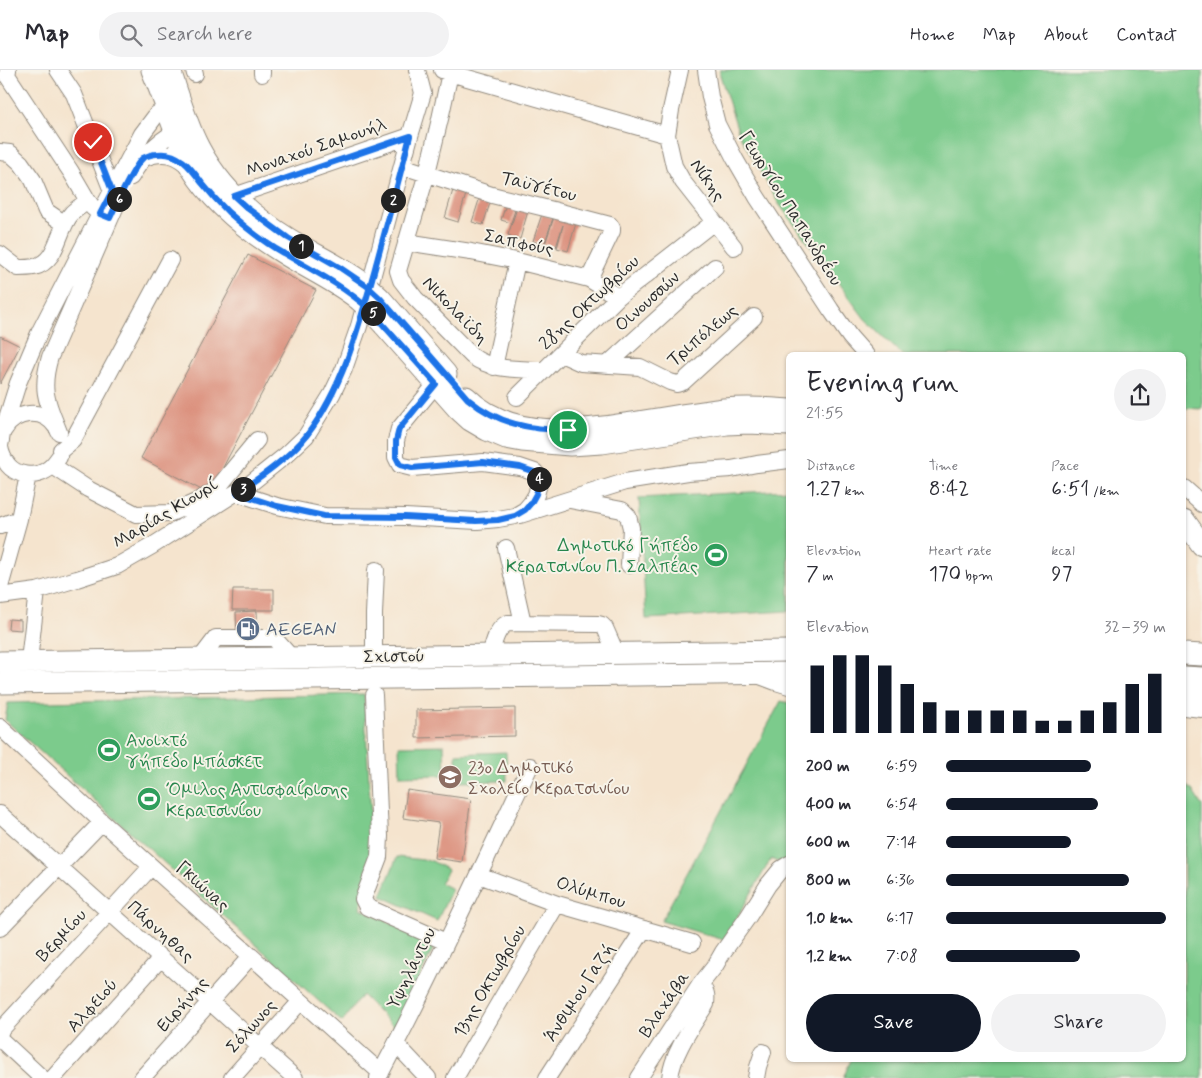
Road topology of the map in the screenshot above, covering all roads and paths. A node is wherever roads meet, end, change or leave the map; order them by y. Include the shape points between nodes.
1 (8, 70) edge
2 (58, 70) edge
3 (152, 70) edge
4 (170, 70) edge
5 (417, 70) edge
6 (680, 70) edge
7 (706, 70) edge
8 (446, 72) edge
9 (174, 107) junction
10 (182, 128) junction
11 (667, 135) junction
12 (410, 136) junction
13 (0, 152) edge
14 (142, 159) junction
15 (402, 166) junction
16 (192, 169) junction
17 (427, 173) junction
18 (112, 191) junction
19 (234, 196) junction
20 (88, 201) junction
21 (105, 216) junction
22 (714, 222) junction
23 (65, 224) junction
24 (406, 242) junction
25 (734, 247) dead end
26 (0, 254) edge
27 (170, 260) dead end
28 (517, 261) junction
29 (715, 267) dead end
30 (589, 279) junction
31 (362, 293) junction
32 (618, 297) junction
33 (754, 317) dead end
34 (389, 320) junction
35 (863, 352) edge
36 (561, 354) junction
37 (607, 365) junction
38 (494, 367) junction
39 (544, 370) junction
40 (436, 384) junction
41 (517, 397) dead end
42 (786, 410) edge
43 (786, 425) edge
44 (60, 432) junction
45 (257, 440) dead end
46 (1, 442) edge
47 (61, 450) junction
48 (786, 460) edge
49 (53, 466) junction
50 (28, 475) junction
51 (1186, 490) edge
52 (237, 493) junction
53 (570, 500) junction
54 (1202, 504) edge
55 (515, 516) junction
56 (19, 519) junction
57 (1186, 523) edge
58 (0, 526) edge
59 (1202, 545) edge
60 (506, 548) dead end
61 (629, 565) dead end
62 (376, 570) dead end
63 (0, 587) edge
64 (37, 591) junction
65 (0, 596) edge
66 (523, 623) junction
67 (786, 651) edge
68 (616, 653) junction
69 (1186, 654) edge
70 (490, 655) junction
71 (1202, 655) edge
72 (374, 656) junction
73 (29, 661) junction
74 (0, 662) edge
75 (754, 673) junction
76 (786, 673) edge
77 (1186, 677) edge
78 (1202, 678) edge
79 (0, 682) edge
80 (786, 685) edge
81 (1186, 694) edge
82 (1202, 695) edge
83 (374, 696) dead end
84 (1186, 707) edge
85 (1202, 708) edge
86 (1, 731) edge
87 (530, 766) dead end
88 (1, 818) edge
89 (102, 822) junction
90 (786, 866) edge
91 (59, 867) junction
92 (151, 867) junction
93 (479, 875) junction
94 (557, 904) junction
95 (109, 912) junction
96 (0, 928) edge
97 (644, 929) junction
98 (446, 942) junction
99 (692, 943) dead end
100 (251, 956) junction
101 (160, 958) junction
102 (700, 985) junction
103 (210, 1002) junction
104 (300, 1002) junction
105 (0, 1031) edge
106 (0, 1039) edge
107 (396, 1044) junction
108 (260, 1046) junction
109 (763, 1052) dead end
110 (379, 1075) edge
111 (42, 1078) edge
112 (53, 1078) edge
113 (142, 1078) edge
114 (232, 1078) edge
115 (295, 1078) edge
116 (428, 1078) edge
117 (455, 1078) edge
118 (547, 1078) edge
119 (639, 1078) edge
120 (670, 1078) edge
121 (756, 1078) edge

1 - 20 street via 8,75
2 - 18 street via 74,94
3 - 9 main road
4 - 9 main road
5 - 12 street, Μαρίας Κιουρί via 423,93
6 - 11 street, Νίκης
7 - 35 street, Γεωργίου Παπανδρέου via 717,124 735,160 826,303
8 - 11 street
8 - 17 street via 440,119
9 - 10 main road
9 - 18 street via 157,114 142,134
10 - 14 street
10 - 16 main road via 184,154
10 - 19 main road
11 - 22 street, Νίκης via 674,166 682,182
12 - 15 street, Μαρίας Κιουρί
12 - 19 street, Μοναχού Σαμουήλ
13 - 23 street via 10,153 21,162 33,180 46,211
14 - 16 street via 152,154 168,154
14 - 21 street
15 - 17 street, Ταϋγέτου
15 - 52 street, Μαρίας Κιουρί via 359,326 332,394 306,436 286,456
16 - 31 main road via 236,219 281,252
17 - 24 street
17 - 30 street, Ταϋγέτου via 492,195 610,225 612,231
18 - 21 street
19 - 31 main road via 288,238 339,267
20 - 21 street
20 - 23 street via 72,212
21 - 44 street via 45,372 48,404
21 - 46 street via 40,331 18,383
22 - 25 street, Νίκης
22 - 32 street, 28ης Οκτωβρίου
23 - 26 street via 46,261 34,267 18,268
24 - 28 street, Σαπφούς
24 - 38 street, Νικολαϊδη via 398,271 401,280 472,356
27 - 47 street via 73,440
28 - 30 street, Σαπφούς
28 - 38 street
29 - 37 street, Οινουσσών
30 - 32 street, Σαπφούς
31 - 34 main road, bridge via 380,298
32 - 36 street, 28ης Οκτωβρίου
33 - 37 street, Τριπόλεως via 677,384 640,367
34 - 40 main road
34 - 42 main road via 479,408 523,426 552,430 584,429 724,409
36 - 37 street, Τριπόλεως via 581,363
36 - 39 street, 28ης Οκτωβρίου
38 - 39 street
39 - 41 street, 28ης Οκτωβρίου
40 - 43 main road via 470,420 496,434 522,441 586,445 727,424
40 - 55 street via 399,429 396,457 400,465 412,468 483,462 534,472 539,478 536,494 525,510
44 - 46 street via 46,417 27,414 7,424
44 - 47 street
45 - 49 street via 216,490 171,513 136,514
46 - 50 street via 1,453 8,465
47 - 49 street
48 - 53 street via 625,482
49 - 50 street via 44,472
50 - 56 street
51 - 54 street
52 - 55 street via 324,516 476,521
52 - 64 street, Μαρίας Κιουρί via 116,566
53 - 55 street
53 - 61 street via 622,510 628,516 631,528
56 - 58 street
56 - 63 street
57 - 59 main road
60 - 66 street
62 - 72 street
64 - 65 street, Μαρίας Κιουρί
64 - 73 street
66 - 68 street via 602,625
66 - 70 street via 508,623 502,627
67 - 68 main road, Σχιστού
68 - 70 main road, Σχιστού
69 - 71 main road
70 - 72 main road, Σχιστού
72 - 73 main road, Σχιστού
73 - 74 main road, Σχιστού
75 - 76 main road, Σχιστού
75 - 79 main road, Σχιστού
75 - 80 street
77 - 78 main road
81 - 82 main road
83 - 98 street via 379,857 363,900 367,907
84 - 85 street
86 - 89 street, Γκιώνας
87 - 93 street, Υψηλάντου
88 - 91 street, Πάρνηθας
89 - 91 street
89 - 92 street, Γκιώνας
90 - 102 street, Βλαχάβα via 768,885
91 - 95 street, Πάρνηθας
91 - 96 street
92 - 95 street, Βερμίου
92 - 100 street, Γκιώνας
93 - 94 street, Ολύμπου
93 - 98 street, Υψηλάντου
94 - 97 street, Ολύμπου
94 - 117 street, 13ης Οκτωβρίου
95 - 101 street, Πάρνηθας
95 - 105 street, Βερμίου
97 - 99 street, Ολύμπου
97 - 118 street, Άνθιμου Γαζή
98 - 107 street, Υψηλάντου
100 - 103 street, Ειρήνης
100 - 104 street, Γκιώνας
101 - 103 street, Πάρνηθας
101 - 112 street, Αλφειού
102 - 119 street, Βλαχάβα
102 - 120 street via 706,991 706,1004 678,1052
103 - 108 street, Πάρνηθας
103 - 113 street, Ειρήνης
104 - 108 street, Σόλωνος
104 - 110 street, Γκιώνας
106 - 111 street
107 - 110 street, Υψηλάντου
107 - 116 street
108 - 114 street, Σόλωνος
108 - 115 street, Πάρνηθας
109 - 121 street

